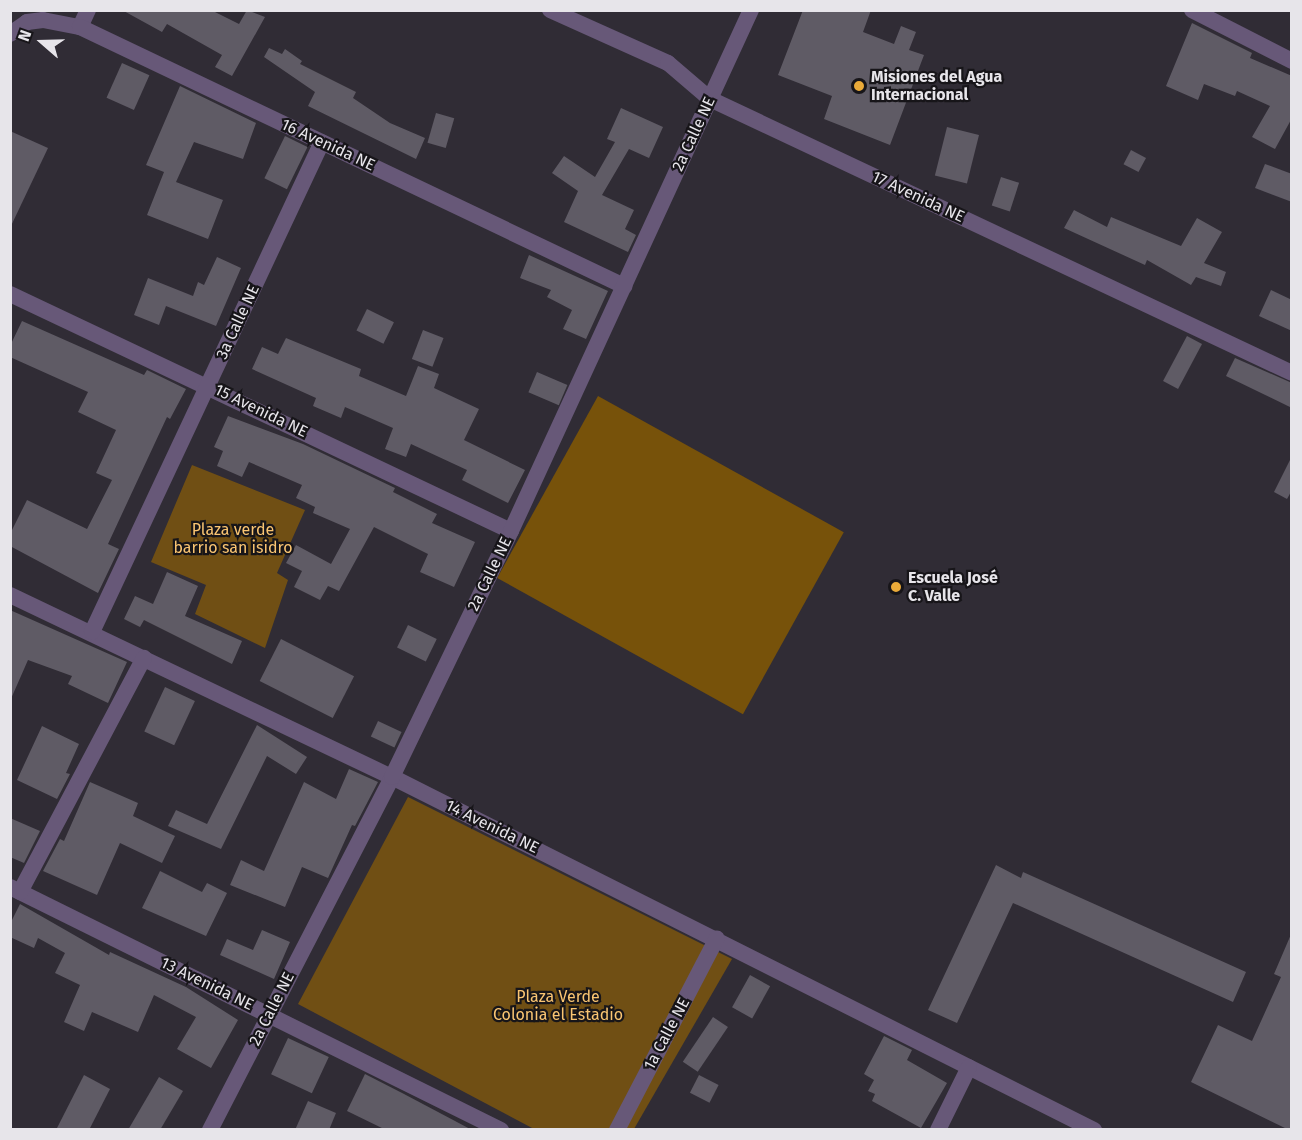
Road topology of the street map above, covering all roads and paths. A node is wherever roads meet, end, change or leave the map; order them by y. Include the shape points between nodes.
1 (88, 10) edge
2 (550, 10) edge
3 (751, 10) edge
4 (1192, 10) edge
5 (80, 27) junction
6 (10, 34) edge
7 (1292, 61) edge
8 (710, 99) junction
9 (322, 142) junction
10 (624, 286) junction
11 (10, 294) edge
12 (1292, 373) edge
13 (208, 386) junction
14 (511, 531) junction
15 (10, 595) edge
16 (92, 632) junction
17 (144, 658) junction
18 (392, 777) junction
19 (15, 890) edge
20 (717, 938) junction
21 (269, 1015) junction
22 (969, 1067) junction
23 (210, 1130) edge
24 (501, 1130) edge
25 (617, 1130) edge
26 (938, 1130) edge
27 (1094, 1130) edge

1 - 5 street
2 - 8 street, 17 Avenida NE via 668,63
3 - 8 street, 2a Calle NE
4 - 7 street
5 - 6 street, 16 Avenida NE via 44,20 27,22
5 - 9 street, 16 Avenida NE
8 - 10 street, 2a Calle NE
8 - 12 street, 17 Avenida NE
9 - 10 street, 16 Avenida NE
9 - 13 street, 3a Calle NE
10 - 14 street, 2a Calle NE
11 - 13 street, 15 Avenida NE
13 - 14 street, 15 Avenida NE
13 - 16 street, 3a Calle NE
14 - 18 street, 2a Calle NE
15 - 16 street, 14 Avenida NE
16 - 17 street, 14 Avenida NE
17 - 18 street, 14 Avenida NE
17 - 19 street
18 - 20 street, 14 Avenida NE
18 - 21 street, 2a Calle NE
19 - 21 street, 13 Avenida NE
20 - 22 street, 14 Avenida NE
20 - 25 street, 1a Calle NE
21 - 23 street, 2a Calle NE
21 - 24 street, 13 Avenida NE
22 - 26 street
22 - 27 street, 14 Avenida NE

